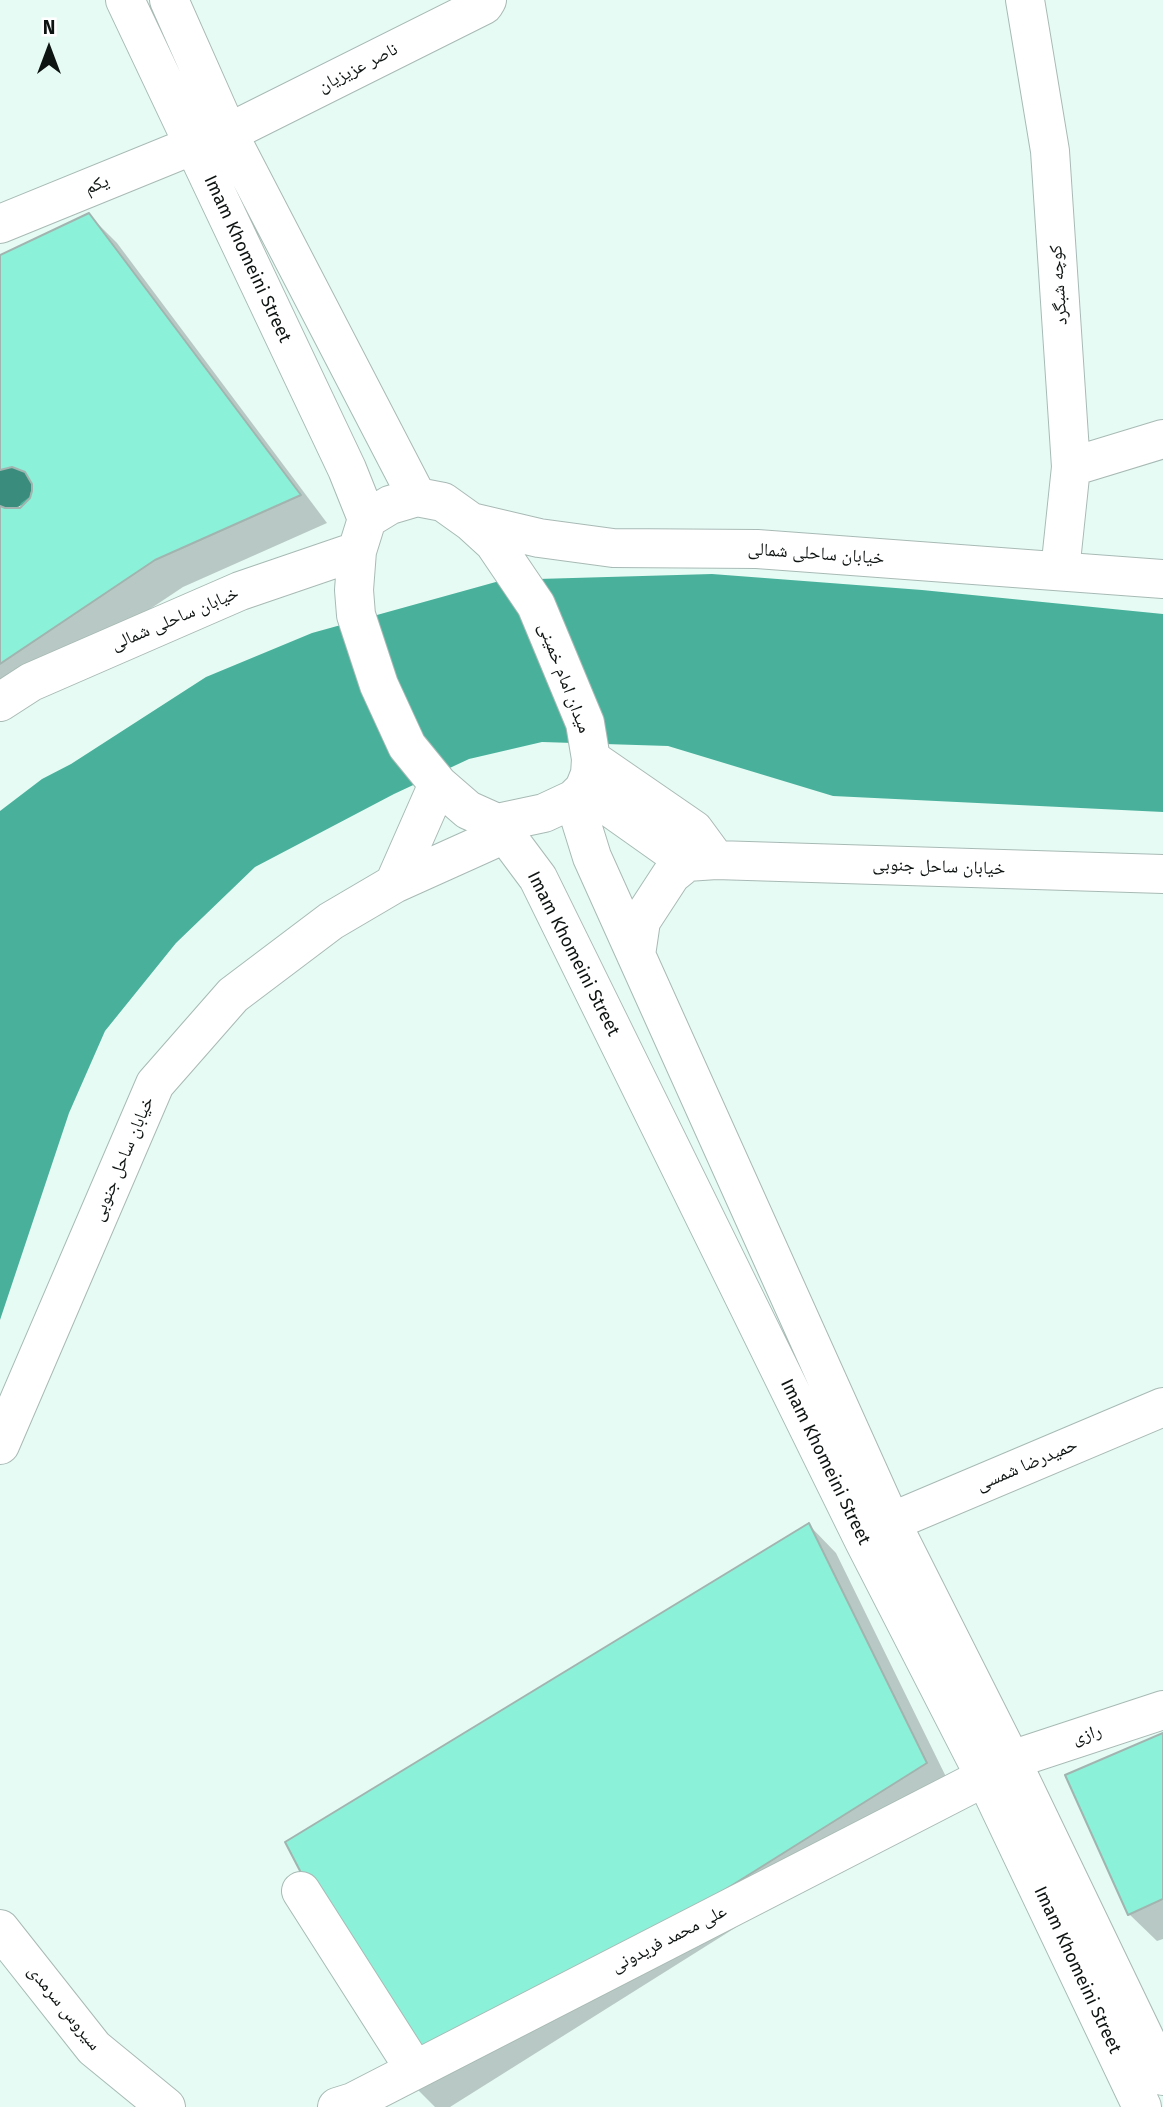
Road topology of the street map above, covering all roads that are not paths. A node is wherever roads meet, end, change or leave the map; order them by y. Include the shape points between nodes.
1 (125, 0) edge
2 (169, 0) edge
3 (487, 0) edge
4 (1025, 0) edge
5 (211, 139) junction
6 (0, 224) edge
7 (1163, 439) edge
8 (1070, 467) junction
9 (417, 497) junction
10 (483, 532) junction
11 (362, 535) junction
12 (1060, 571) junction
13 (1163, 579) edge
14 (0, 702) edge
15 (584, 773) junction
16 (437, 782) junction
17 (501, 829) junction
18 (701, 861) junction
19 (1163, 874) edge
20 (394, 884) junction
21 (636, 955) junction
22 (1163, 1407) edge
23 (0, 1445) edge
24 (891, 1522) junction
25 (1163, 1710) edge
26 (998, 1768) junction
27 (301, 1891) dead end
28 (0, 1928) edge
29 (415, 2070) junction
30 (1163, 2076) edge
31 (348, 2105) edge
32 (166, 2107) edge
33 (1142, 2107) edge

1 - 5 main road, Imam Khomeini Street
2 - 5 main road, Imam Khomeini Street
3 - 5 main road, ناصر عزیزیان
4 - 8 main road, کوچه شبگرد via 1050,151
5 - 6 main road, یکم
5 - 9 main road, Imam Khomeini Street
5 - 11 main road, Imam Khomeini Street via 347,469
7 - 8 main road
8 - 12 main road, کوچه شبگرد
9 - 10 main road, میدان امام خمینی via 443,502
9 - 11 main road via 390,505
10 - 12 main road, خیابان ساحلی شمالی via 613,548 757,549
10 - 15 main road, میدان امام خمینی via 536,605 585,723
11 - 14 main road, خیابان ساحلی شمالی via 31,682
11 - 16 main road via 354,590 356,615 379,685 407,746
12 - 13 main road, خیابان ساحلی شمالی
15 - 17 main road via 544,813
15 - 18 main road via 694,830
15 - 21 main road, Imam Khomeini Street via 592,857
16 - 17 main road via 468,810
16 - 20 main road
17 - 20 main road, خیابان ساحل جنوبی
17 - 26 main road, Imam Khomeini Street via 538,878 864,1541
18 - 19 main road, خیابان ساحل جنوبی
18 - 21 main road via 671,875 641,921
20 - 23 main road, خیابان ساحل جنوبی via 331,921 233,995 155,1084
21 - 24 main road, Imam Khomeini Street
22 - 24 main road, حمیدرضا شمسی
24 - 26 main road, Imam Khomeini Street
25 - 26 main road, رازی
26 - 29 main road, علی محمد فریدونی
26 - 30 main road, Imam Khomeini Street
26 - 33 main road, Imam Khomeini Street
27 - 29 main road
28 - 32 main road, سیروس سرمدی via 94,2048
29 - 31 main road, علی محمد فریدونی

